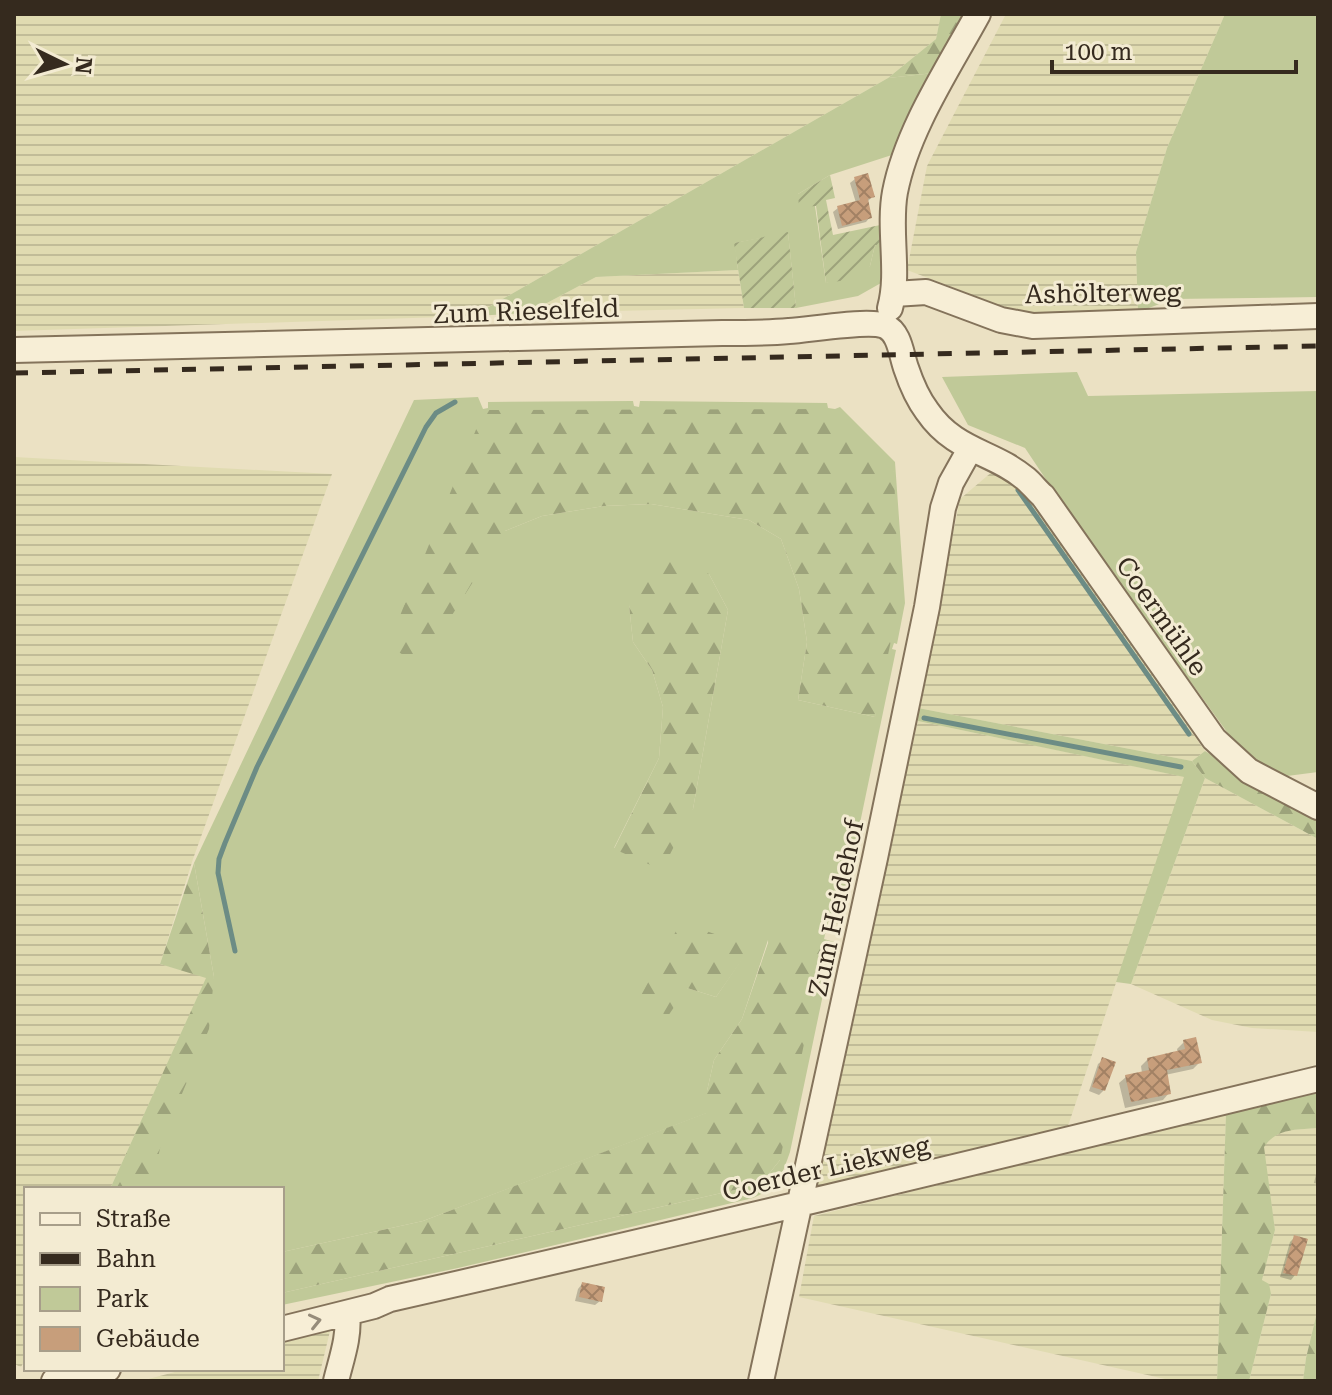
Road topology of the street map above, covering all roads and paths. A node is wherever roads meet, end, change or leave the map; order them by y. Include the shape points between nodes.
1 (978, 14) edge
2 (894, 294) junction
3 (1318, 316) edge
4 (884, 326) junction
5 (14, 350) edge
6 (970, 449) junction
7 (1318, 807) edge
8 (1318, 1079) edge
9 (800, 1204) junction
10 (347, 1314) junction
11 (284, 1329) edge
12 (99, 1371) edge
13 (54, 1381) edge
14 (336, 1381) edge
15 (761, 1381) edge

1 - 2 street via 901,166 892,227
2 - 3 street, Ashölterweg via 926,292 1033,326
2 - 4 street
4 - 5 street, Zum Rieselfeld
4 - 6 street via 899,343 926,410
6 - 7 street, Coermühle via 1026,478 1043,496 1214,739 1249,771
6 - 9 street, Zum Heidehof via 943,508 921,637
8 - 9 street, Coerder Liekweg
9 - 10 street, Coerder Liekweg via 390,1299
9 - 15 street, Zum Heidehof
11 -> 10 street, Coerder Liekweg
10 - 14 street
12 - 13 street

